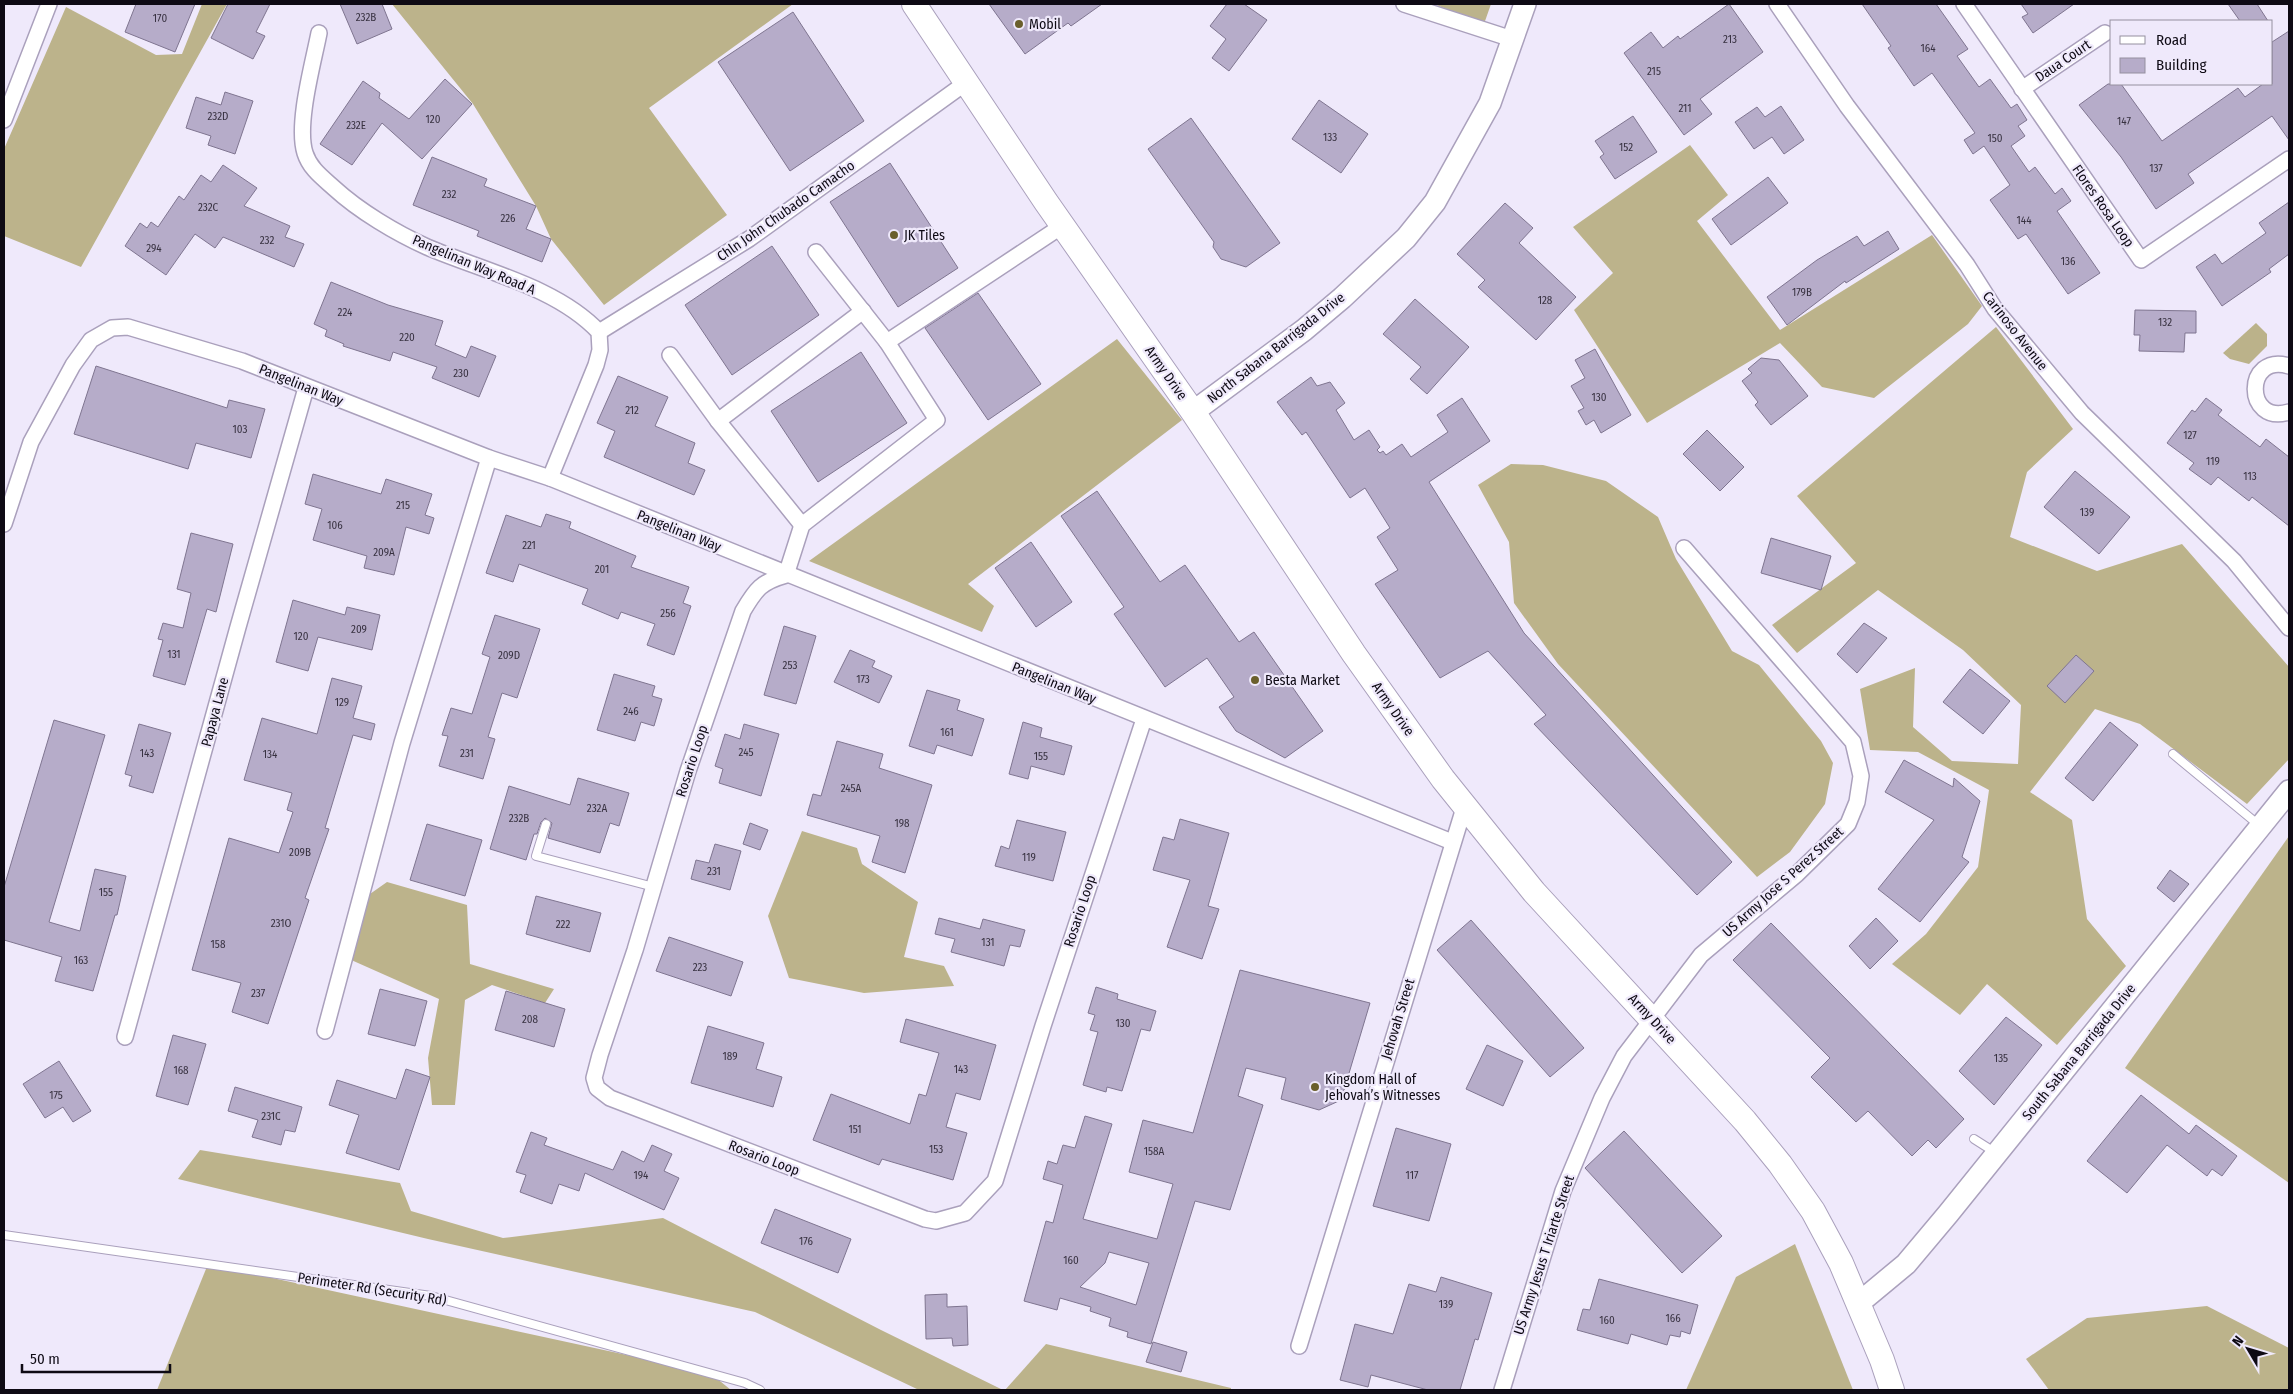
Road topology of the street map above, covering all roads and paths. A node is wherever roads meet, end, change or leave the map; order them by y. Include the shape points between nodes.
1 (49, 4) edge
2 (914, 4) edge
3 (1404, 4) edge
4 (1525, 4) edge
5 (1777, 4) edge
6 (1964, 4) edge
7 (319, 33) dead end
8 (2105, 33) dead end
9 (1512, 38) junction
10 (967, 82) junction
11 (2022, 89) junction
12 (4, 120) edge
13 (2289, 159) edge
14 (1062, 226) junction
15 (816, 252) dead end
16 (863, 311) junction
17 (599, 332) junction
18 (887, 342) junction
19 (670, 355) dead end
20 (2289, 366) edge
21 (306, 388) junction
22 (1193, 412) junction
23 (2289, 412) edge
24 (718, 421) junction
25 (489, 458) junction
26 (550, 478) junction
27 (4, 524) edge
28 (802, 525) junction
29 (1684, 548) dead end
30 (786, 575) junction
31 (2289, 628) edge
32 (1144, 719) junction
33 (2173, 754) dead end
34 (2289, 791) edge
35 (1464, 808) junction
36 (546, 824) dead end
37 (2261, 828) junction
38 (1452, 842) junction
39 (654, 887) junction
40 (1651, 1018) junction
41 (325, 1031) dead end
42 (125, 1036) dead end
43 (1974, 1139) dead end
44 (1996, 1153) junction
45 (4, 1235) edge
46 (1859, 1303) junction
47 (1299, 1346) dead end
48 (760, 1390) edge
49 (1502, 1390) edge
50 (1892, 1390) edge

1 - 12 street
2 - 10 main road, Army Drive
3 - 9 street
4 - 9 main road, North Sabana Barrigada Drive
5 - 31 street, Carinoso Avenue via 1876,145 1967,264 1995,310 2082,413 2234,561
6 - 11 street, Flores Rosa Loop
7 - 17 street, Pangelinan Way Road A via 302,132 305,153 313,169 353,205 425,246 568,306
8 - 11 street, Daua Court
9 - 22 main road, North Sabana Barrigada Drive via 1490,103 1473,136 1435,202 1406,238 1304,330
10 - 14 main road, Army Drive
10 - 17 street, Chln John Chubado Camacho via 749,239
11 - 13 street, Flores Rosa Loop via 2140,260
14 - 18 street
14 - 22 main road, Army Drive
15 - 16 street
16 - 18 street
16 - 24 street
17 - 26 street via 600,350 596,365
18 - 28 street via 937,420
19 - 24 street
20 - 23 street via 2272,365 2263,370 2254,387 2255,397 2268,411 2277,414
21 - 25 street, Pangelinan Way
21 - 27 street, Pangelinan Way via 242,361 149,332 128,327 112,328 91,340 56,393 31,442
21 - 42 street, Papaya Lane
22 - 35 main road, Army Drive via 1354,654
24 - 28 street
25 - 26 street, Pangelinan Way
25 - 41 street via 402,742
26 - 30 street, Pangelinan Way
28 - 30 street
29 - 40 street, US Army Jose S Perez Street via 1853,742 1861,776 1857,802 1848,824 1797,874 1701,955
30 - 32 street, Pangelinan Way
30 - 39 street, Rosario Loop via 770,579 756,589 743,611 688,771
32 - 38 street, Pangelinan Way
32 - 39 street, Rosario Loop via 995,1181 965,1213 936,1221 925,1219 610,1098 597,1088 594,1078 600,1055
33 - 37 lane
34 - 37 main road, South Sabana Barrigada Drive
35 - 38 street, Jehovah Street
35 - 40 main road, Army Drive via 1534,892
36 - 39 lane via 536,856
37 - 44 main road, South Sabana Barrigada Drive
38 - 47 street, Jehovah Street
40 - 46 main road, Army Drive via 1780,1164 1813,1211 1842,1263
40 - 49 street, US Army Jesus T Iriarte Street via 1624,1056 1602,1098 1563,1191
43 - 44 lane
44 - 46 main road, South Sabana Barrigada Drive via 1906,1264
45 - 48 lane, Perimeter Rd (Security Rd) via 431,1296 745,1382
46 - 50 main road, Army Drive

